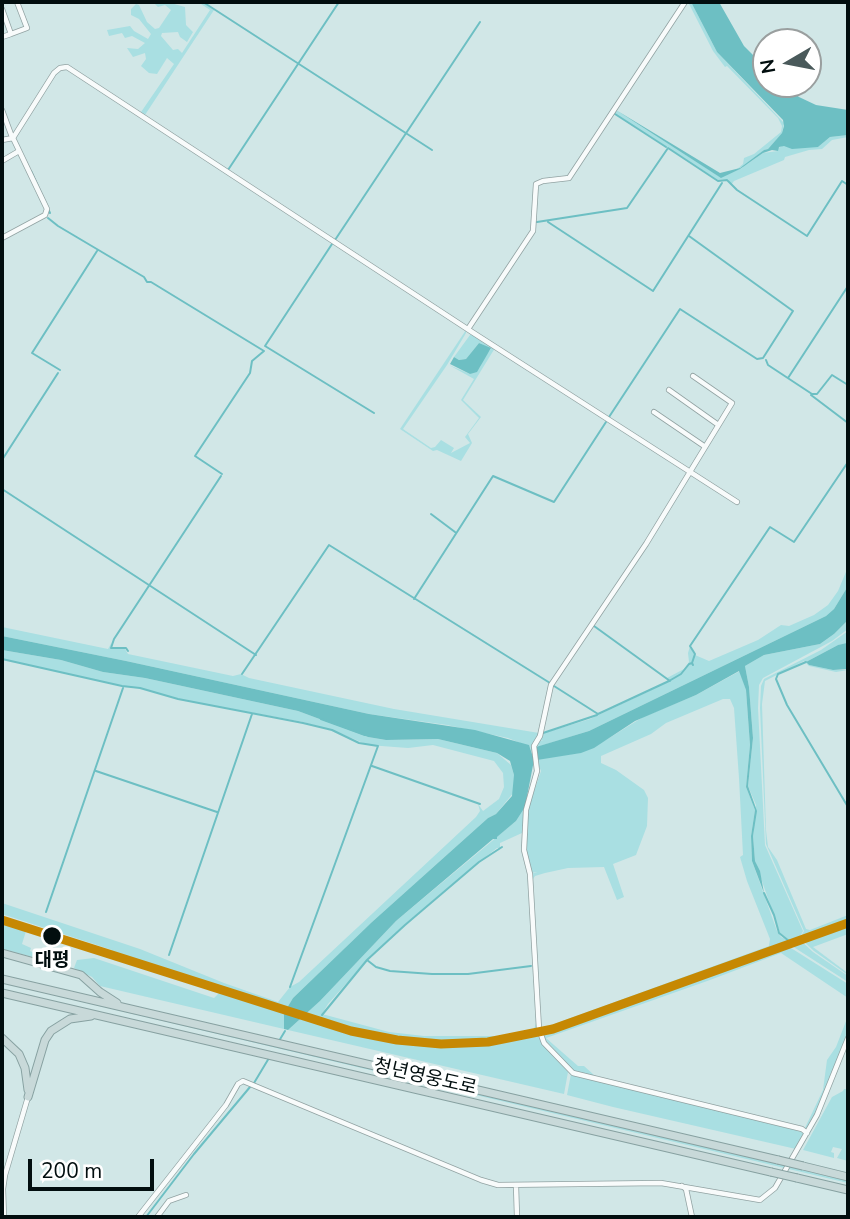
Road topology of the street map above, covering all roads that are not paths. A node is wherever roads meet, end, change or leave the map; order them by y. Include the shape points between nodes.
1 (17, 2) edge
2 (685, 2) edge
3 (2, 9) edge
4 (11, 34) junction
5 (2, 37) edge
6 (2, 110) edge
7 (13, 138) junction
8 (2, 140) edge
9 (19, 151) junction
10 (2, 161) edge
11 (2, 238) edge
12 (468, 329) junction
13 (692, 376) dead end
14 (669, 390) dead end
15 (654, 412) dead end
16 (717, 424) junction
17 (704, 446) junction
18 (690, 474) junction
19 (737, 502) dead end
20 (2, 953) edge
21 (3, 979) edge
22 (2, 993) edge
23 (124, 1007) junction
24 (103, 1016) junction
25 (2, 1038) edge
26 (848, 1038) edge
27 (28, 1097) junction
28 (807, 1133) junction
29 (4, 1175) edge
30 (848, 1177) edge
31 (516, 1185) junction
32 (682, 1186) junction
33 (701, 1190) junction
34 (848, 1191) edge
35 (186, 1195) dead end
36 (687, 1195) junction
37 (4, 1217) edge
38 (138, 1217) edge
39 (157, 1217) edge
40 (517, 1217) edge
41 (692, 1217) edge

1 - 4 street via 27,28
2 - 12 street via 569,178 536,184 533,231
3 - 4 street
4 - 5 street
6 - 7 street
7 - 8 street
7 - 9 street
7 - 12 street via 54,74 67,67
9 - 10 street
9 - 11 street via 46,212
12 - 18 street
13 - 16 street via 732,403
14 - 16 street
15 - 17 street
16 - 17 street
17 - 18 street
18 - 19 street
18 - 28 street via 548,691 534,749 537,771 523,833 530,874 539,1029 544,1043 573,1073
20 - 23 highway via 81,975
21 - 23 highway, 청년영웅도로
22 - 24 highway, 청년영웅도로
23 - 30 highway, 청년영웅도로, bridge
24 - 27 highway via 70,1019 51,1031
24 - 34 highway, 청년영웅도로, bridge
25 - 27 highway via 19,1054
26 - 28 street
27 - 29 street
28 - 33 street via 775,1188 760,1200
29 - 37 street
31 - 32 street
31 - 38 street via 481,1180 243,1082
31 - 40 street
32 - 33 street
32 - 36 street
33 - 36 street
35 - 39 street via 169,1200
36 - 41 street

